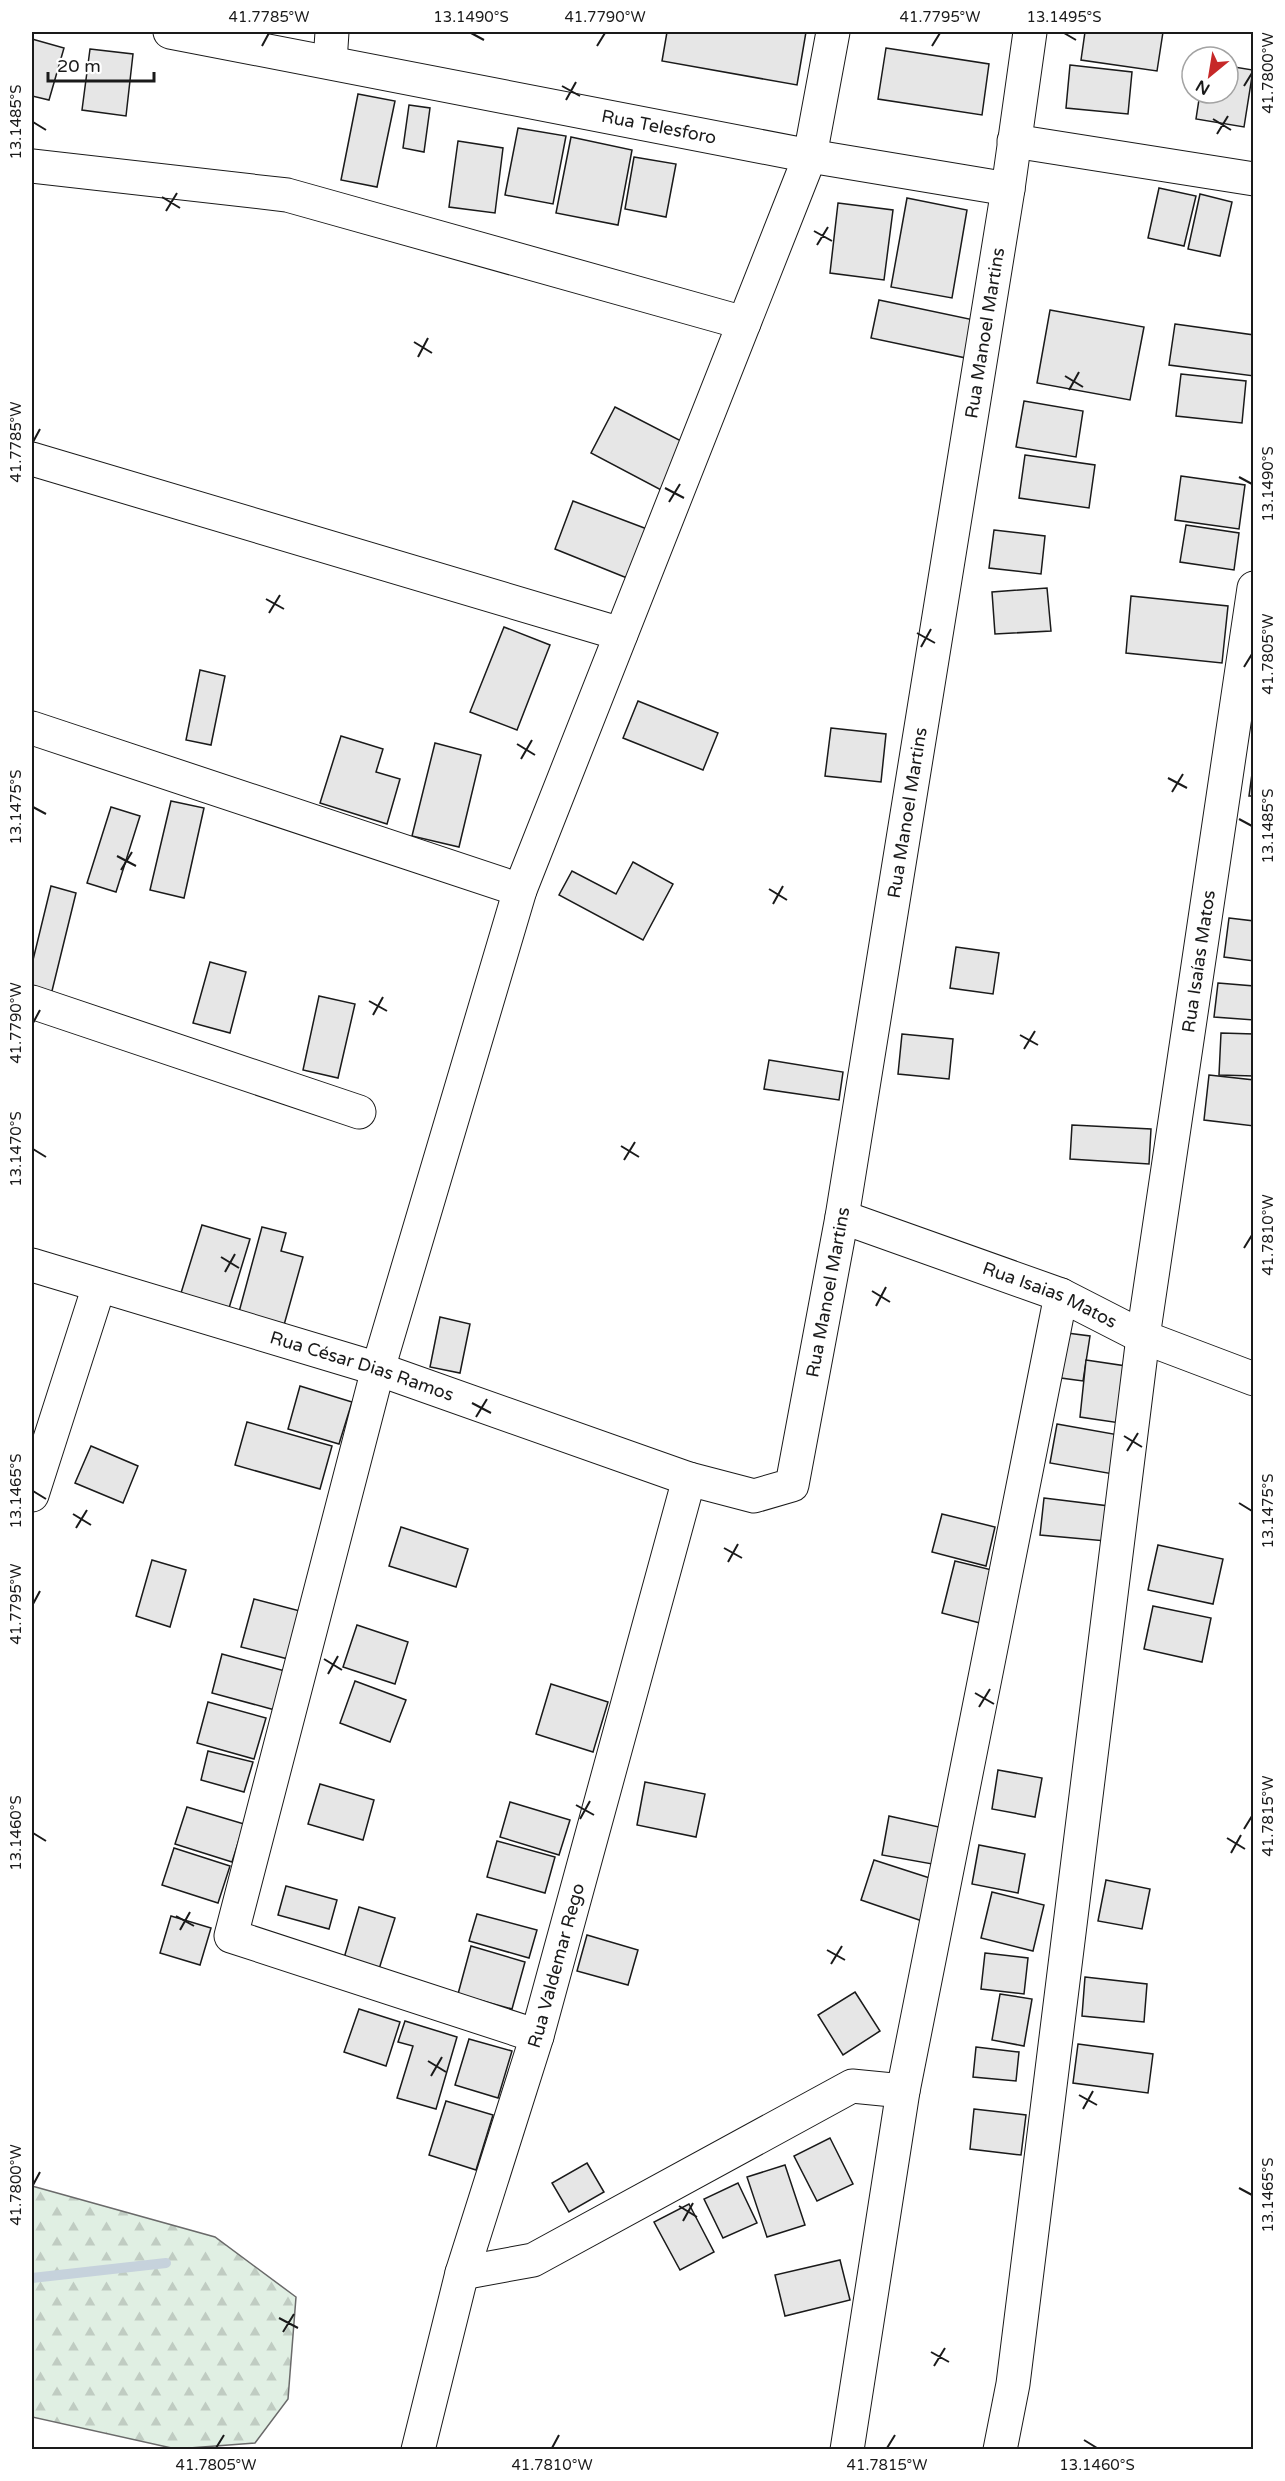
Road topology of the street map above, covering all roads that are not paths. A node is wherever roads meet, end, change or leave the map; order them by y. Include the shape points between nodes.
1 (170, 32) edge
2 (833, 32) edge
3 (1030, 32) edge
4 (331, 47) edge
5 (1014, 141) junction
6 (810, 156) junction
7 (32, 166) edge
8 (1254, 179) edge
9 (1008, 189) junction
10 (744, 323) junction
11 (32, 459) edge
12 (1254, 588) edge
13 (621, 634) junction
14 (32, 728) edge
15 (520, 890) junction
16 (32, 1002) edge
17 (359, 1112) dead end
18 (842, 1216) junction
19 (32, 1265) edge
20 (99, 1286) junction
21 (1061, 1295) junction
22 (1143, 1337) junction
23 (378, 1369) junction
24 (1254, 1379) edge
25 (689, 1479) junction
26 (32, 1495) edge
27 (537, 2036) junction
28 (903, 2091) junction
29 (462, 2273) junction
30 (418, 2450) edge
31 (847, 2450) edge
32 (1000, 2450) edge

1 - 4 street, Rua Telesforo
2 - 6 street
3 - 5 street, Rua Manoel Martins
4 - 6 street, Rua Telesforo
5 - 8 street
5 - 9 street, Rua Manoel Martins
6 - 9 street, Rua Telesforo
6 - 10 street
7 - 10 street via 287,195
9 - 18 street, Rua Manoel Martins
10 - 13 street
11 - 13 street
12 - 22 street, Rua Isaías Matos
13 - 15 street
14 - 15 street
15 - 23 street
16 - 17 street
18 - 21 street, Rua Isaias Matos
18 - 25 street, Rua Manoel Martins via 792,1485 754,1496
19 - 20 street, Rua César Dias Ramos
20 - 23 street, Rua César Dias Ramos
20 - 26 street
21 - 22 street, Rua Isaias Matos
21 - 28 street
22 - 24 street, Rua Isaias Matos
22 - 32 street, Rua Isaías Matos via 1012,2384
23 - 25 street, Rua César Dias Ramos
23 - 27 street via 231,1936
25 - 27 street, Rua Valdemar Rego
27 - 29 street, Rua Valdemar Rego
28 - 29 street via 852,2086 533,2260
28 - 31 street
29 - 30 street, Rua Valdemar Rego

